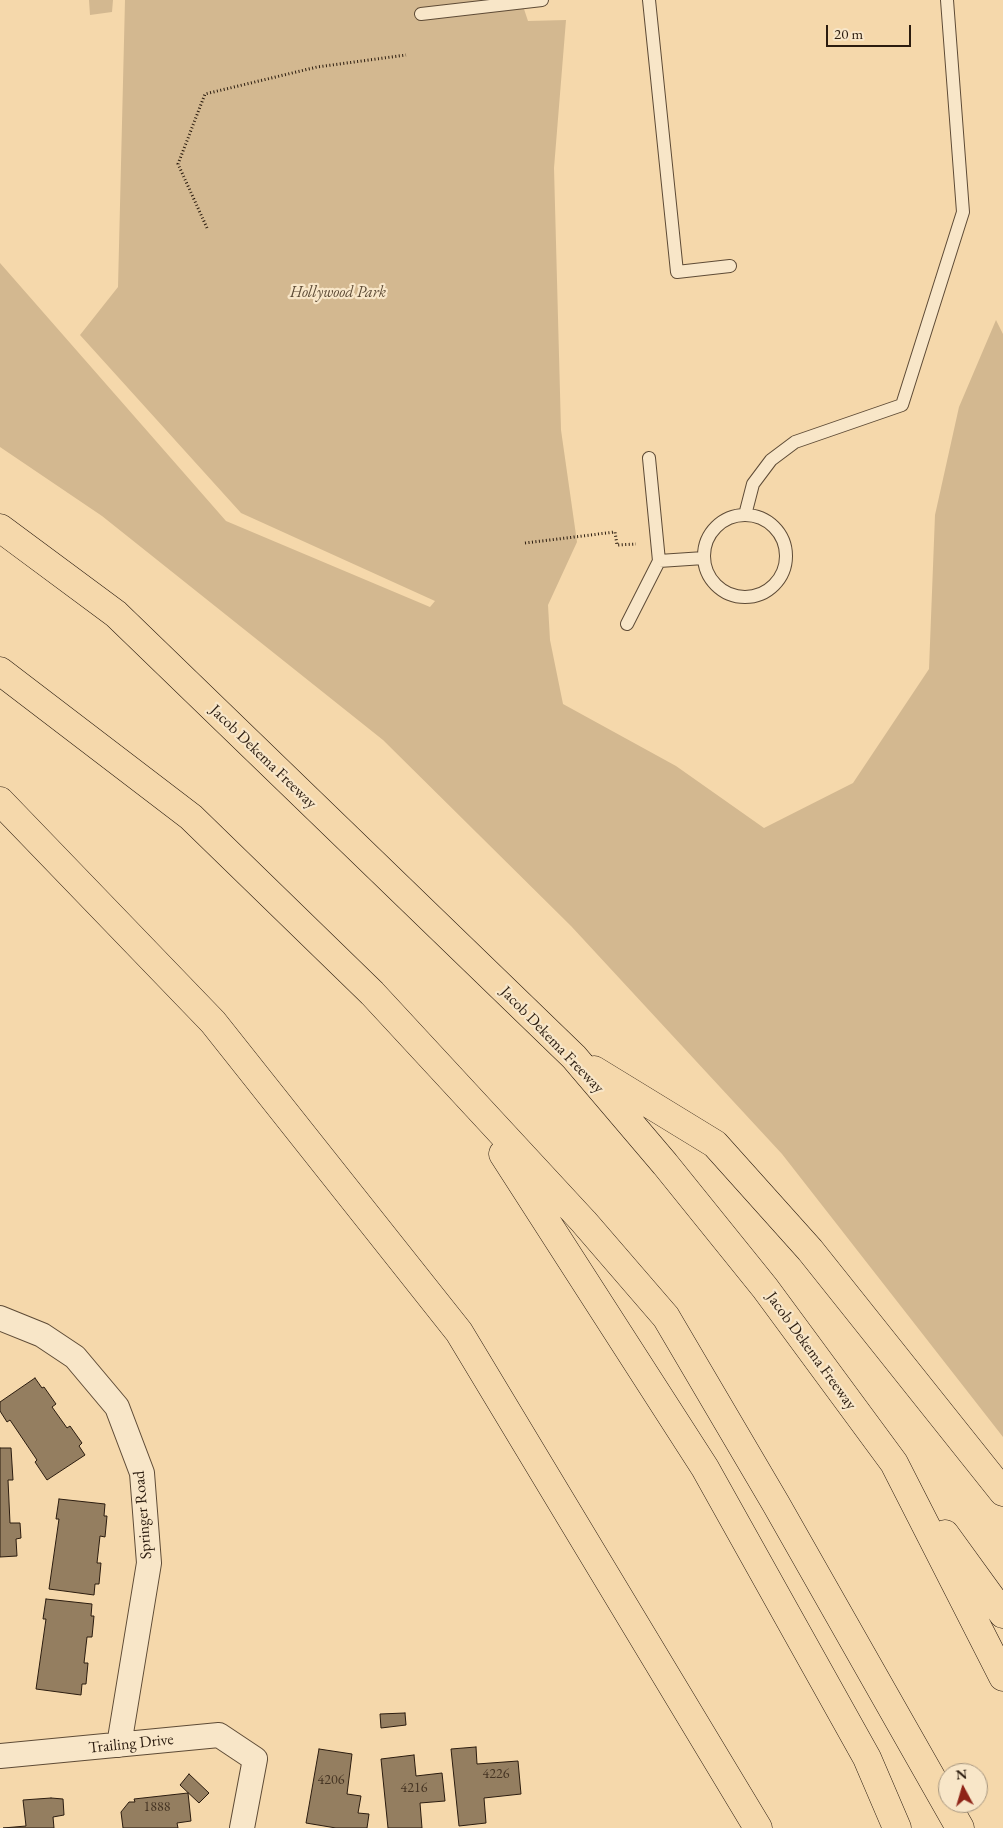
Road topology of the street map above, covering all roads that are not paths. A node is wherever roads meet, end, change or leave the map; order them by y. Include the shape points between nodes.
1 (542, 0) edge
2 (649, 0) edge
3 (947, 0) edge
4 (421, 14) dead end
5 (730, 266) dead end
6 (649, 458) dead end
7 (745, 515) junction
8 (0, 528) edge
9 (704, 558) junction
10 (658, 561) junction
11 (628, 624) dead end
12 (0, 671) edge
13 (0, 801) edge
14 (574, 1057) junction
15 (462, 1089) junction
16 (0, 1318) edge
17 (894, 1462) junction
18 (1003, 1492) edge
19 (1003, 1614) edge
20 (1003, 1677) edge
21 (119, 1745) junction
22 (0, 1756) edge
23 (242, 1828) edge
24 (758, 1828) edge
25 (897, 1828) edge
26 (960, 1828) edge

1 - 4 lane
2 - 5 lane via 677,272
3 - 7 lane via 963,212 902,405 795,442 771,460 753,484
6 - 10 lane
7 - 9 lane via 726,521 711,533
7 - 9 lane via 771,524 781,535 786,563 782,576 772,587 760,594 734,596 713,581 706,570
8 - 14 highway, Jacob Dekema Freeway via 116,614
9 - 10 lane
10 - 11 lane
12 - 15 highway via 191,818 372,992
13 - 24 highway via 213,1022 459,1332
14 - 17 highway, Jacob Dekema Freeway via 765,1288
14 - 18 highway via 715,1144 810,1250
15 - 25 highway via 705,1468 866,1758
15 - 26 highway via 666,1317
16 - 21 street, Springer Road via 42,1335 75,1357 117,1407 142,1473 148,1563
17 - 19 highway
17 - 20 highway, Jacob Dekema Freeway
21 - 22 street, Trailing Drive
21 - 23 street, Trailing Drive via 219,1735 255,1759

